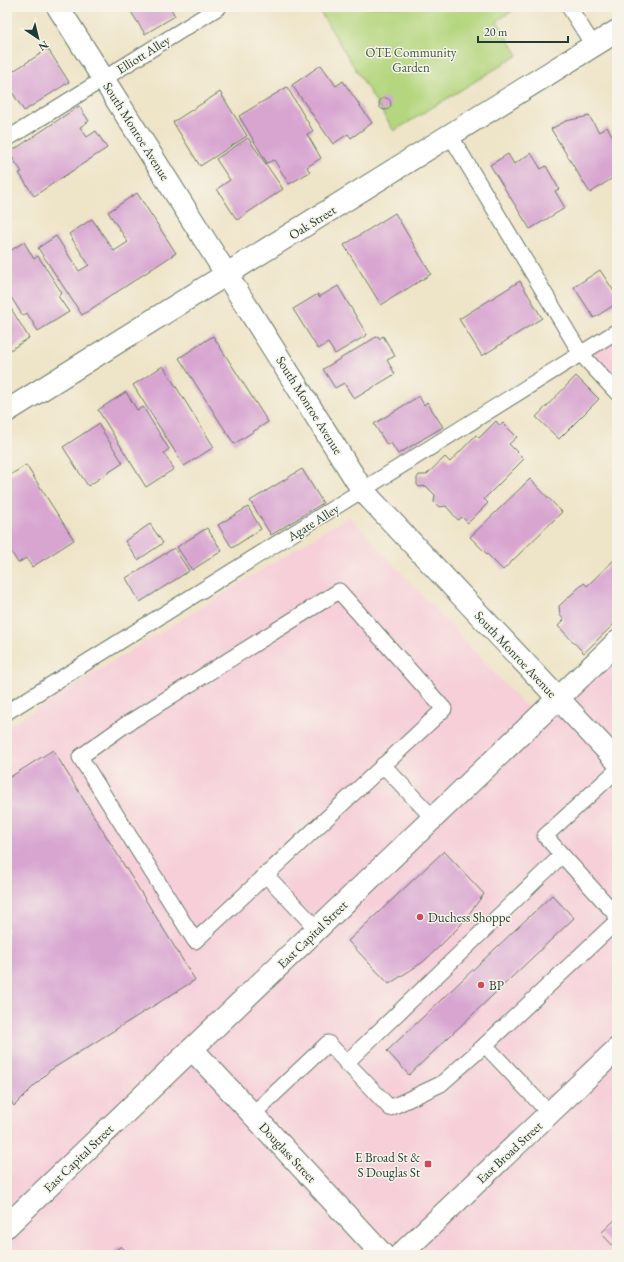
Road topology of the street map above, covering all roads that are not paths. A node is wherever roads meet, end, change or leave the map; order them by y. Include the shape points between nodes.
1 (58, 7) edge
2 (219, 7) edge
3 (569, 7) edge
4 (617, 31) edge
5 (593, 45) junction
6 (104, 79) junction
7 (450, 135) junction
8 (7, 139) edge
9 (228, 274) junction
10 (617, 331) edge
11 (580, 354) junction
12 (617, 393) edge
13 (7, 412) edge
14 (363, 491) junction
15 (617, 642) edge
16 (557, 698) junction
17 (7, 712) edge
18 (617, 761) edge
19 (383, 765) junction
20 (617, 770) edge
21 (433, 818) junction
22 (562, 855) junction
23 (265, 874) junction
24 (617, 916) edge
25 (617, 921) edge
26 (317, 929) junction
27 (484, 1045) junction
28 (192, 1049) junction
29 (617, 1049) edge
30 (346, 1063) junction
31 (253, 1114) junction
32 (550, 1114) junction
33 (7, 1226) edge
34 (383, 1255) edge
35 (400, 1255) edge

1 - 6 street, South Monroe Avenue
2 - 6 lane, Elliott Alley
3 - 5 lane
4 - 5 street, Oak Street
5 - 7 street, Oak Street
6 - 8 lane, Elliott Alley
6 - 9 street, South Monroe Avenue
7 - 9 street, Oak Street
7 - 11 lane
9 - 13 street, Oak Street
9 - 14 street, South Monroe Avenue
10 - 11 lane, Agate Alley
11 - 12 lane
11 - 14 lane, Agate Alley
14 - 16 street, South Monroe Avenue
14 - 17 lane, Agate Alley
15 - 16 street, East Capital Street
16 - 18 street, South Monroe Avenue
16 - 21 street, East Capital Street
19 - 21 lane
19 - 23 lane
19 - 23 lane via 444,709 339,591 125,725 80,757 195,941
20 - 22 lane via 545,836
21 - 26 street, East Capital Street
22 - 24 lane
22 - 30 lane
23 - 26 lane
25 - 27 lane
26 - 28 street, East Capital Street
27 - 30 lane via 441,1084 390,1108
27 - 32 lane
28 - 31 street, Douglass Street
28 - 33 street, East Capital Street
29 - 32 street, East Broad Street
30 - 31 lane via 328,1043
31 - 34 street, Douglass Street
32 - 35 street, East Broad Street

